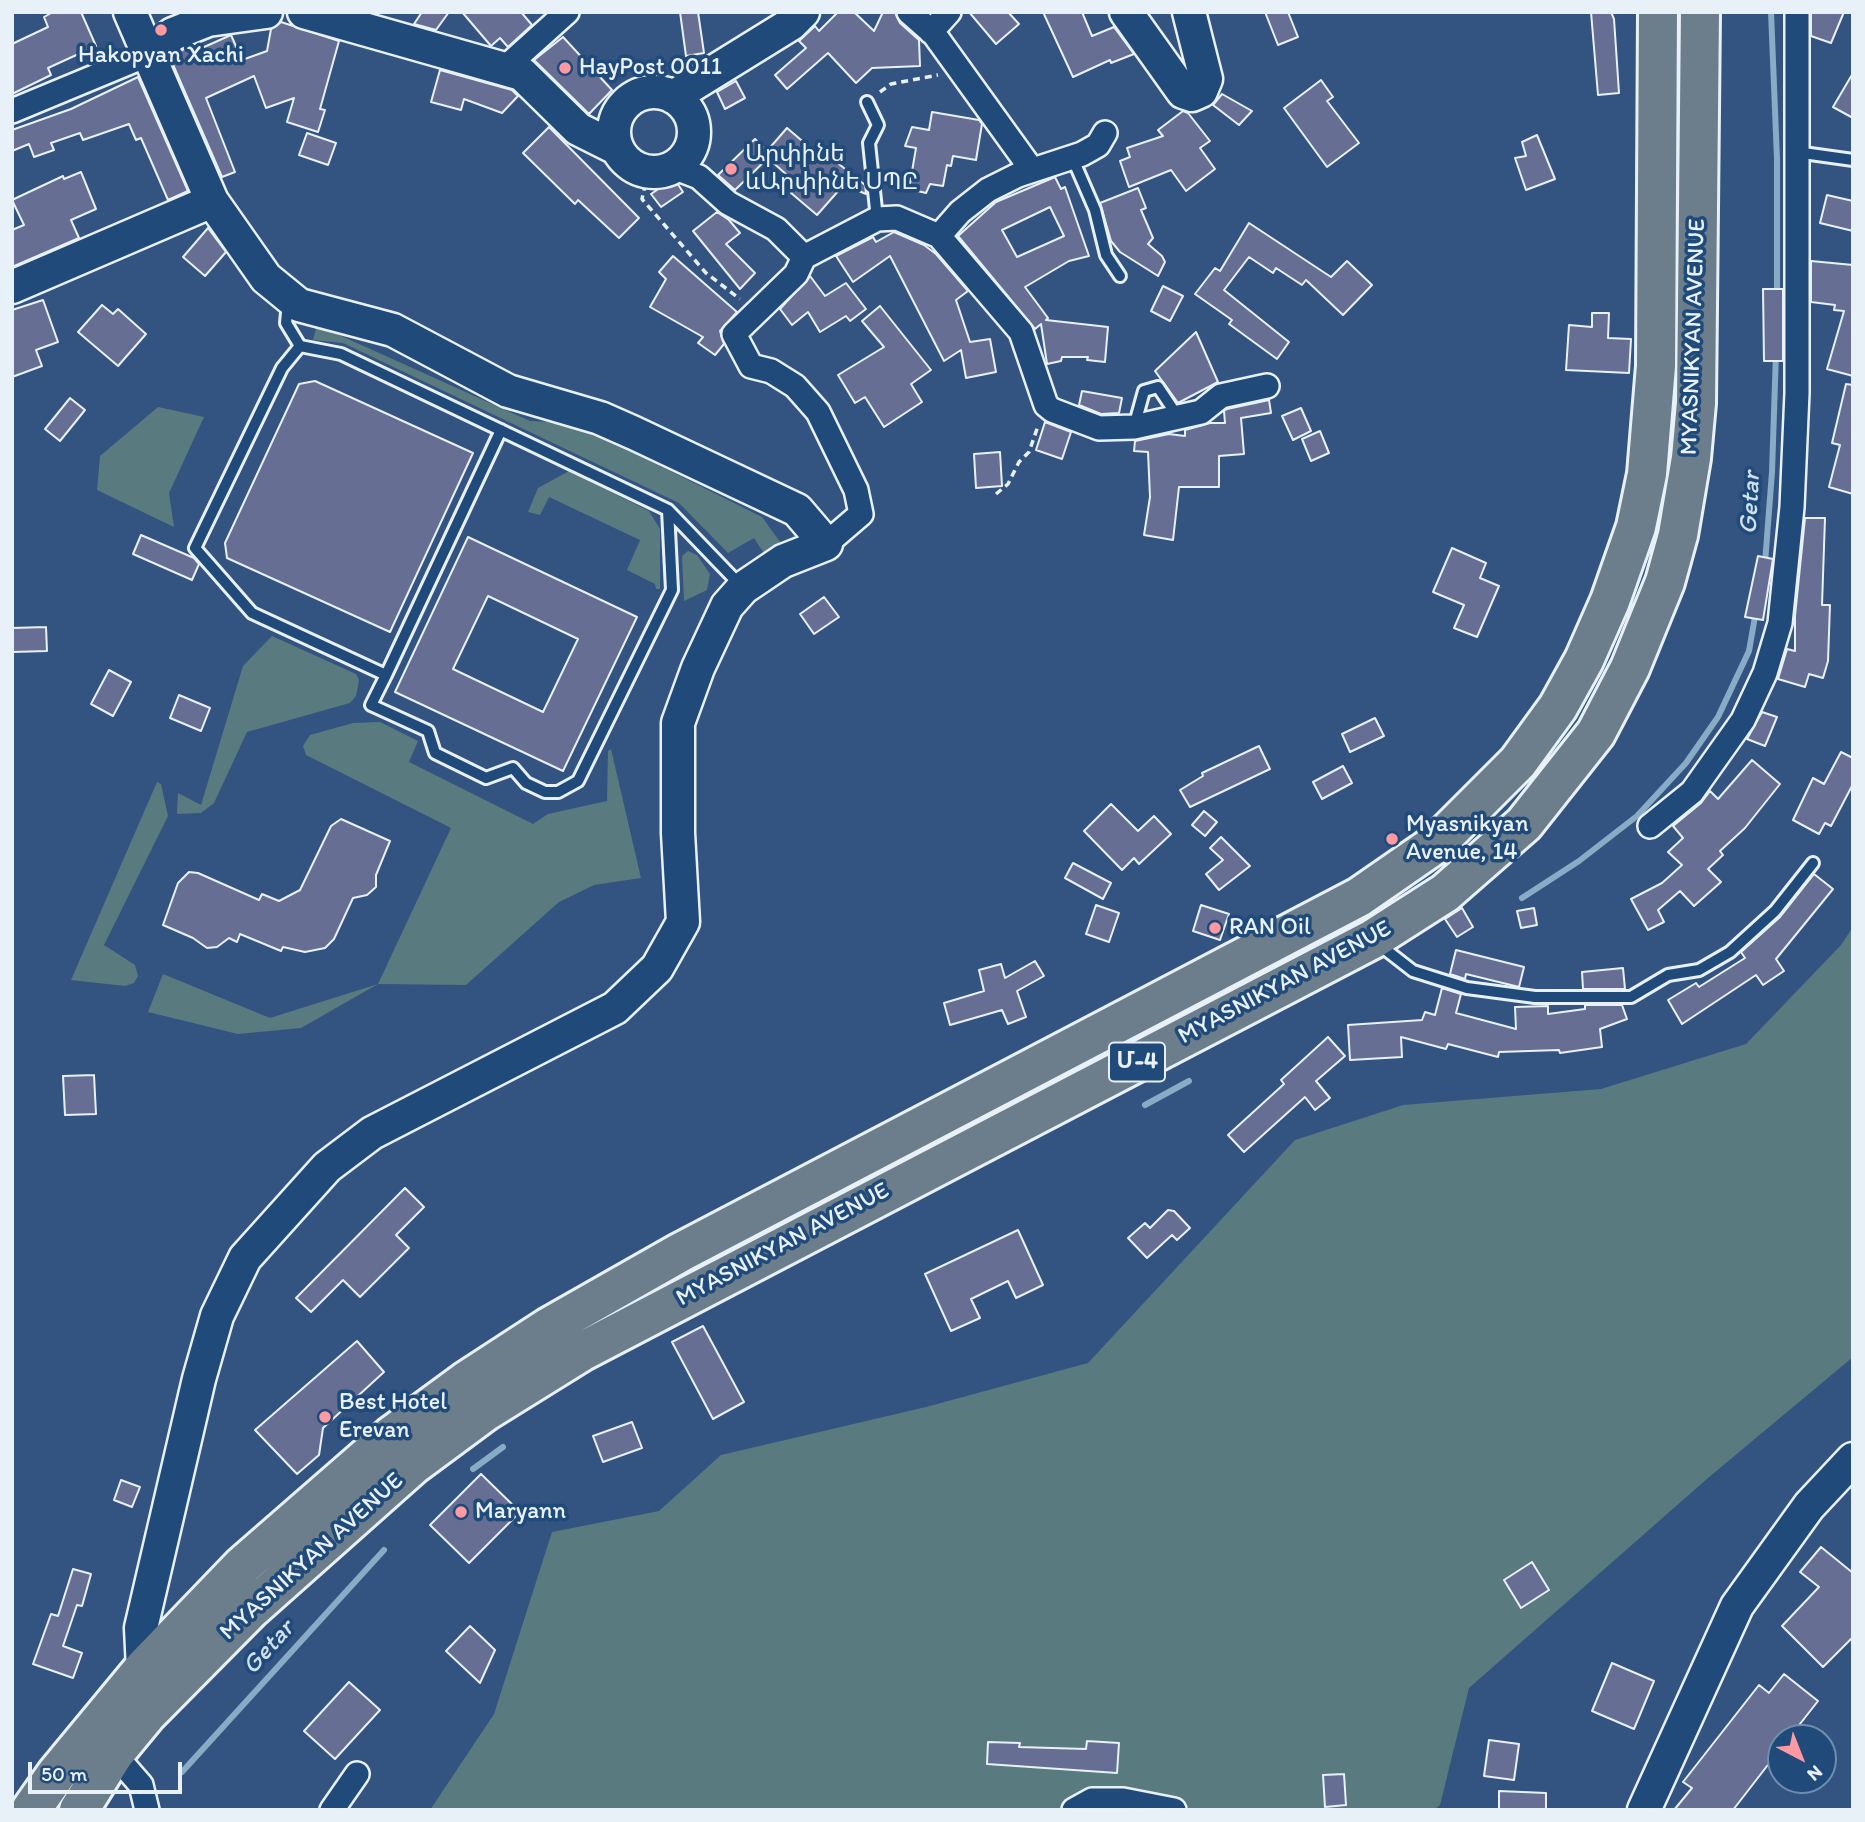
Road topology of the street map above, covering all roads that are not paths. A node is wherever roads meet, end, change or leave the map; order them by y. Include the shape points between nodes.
1 (130, 12) edge
2 (266, 12) edge
3 (304, 12) edge
4 (567, 12) edge
5 (909, 12) edge
6 (949, 12) edge
7 (1126, 12) edge
8 (1189, 12) edge
9 (1658, 12) edge
10 (1700, 12) edge
11 (1797, 12) edge
12 (791, 16) edge
13 (931, 32) junction
14 (147, 55) junction
15 (506, 67) junction
16 (673, 97) junction
17 (867, 102) road end
18 (12, 111) edge
19 (1105, 133) dead end
20 (610, 137) junction
21 (1796, 152) junction
22 (1072, 157) junction
23 (1853, 160) edge
24 (677, 167) junction
25 (1032, 170) junction
26 (212, 201) junction
27 (877, 219) junction
28 (939, 236) junction
29 (804, 257) junction
30 (1120, 276) dead end
31 (12, 287) edge
32 (288, 298) junction
33 (300, 346) junction
34 (1267, 386) dead end
35 (1178, 417) junction
36 (1133, 428) junction
37 (500, 430) junction
38 (668, 510) junction
39 (826, 544) junction
40 (743, 588) junction
41 (386, 675) junction
42 (1650, 826) dead end
43 (1812, 863) dead end
44 (1373, 939) junction
45 (1853, 1459) edge
46 (143, 1669) junction
47 (114, 1754) junction
48 (357, 1774) dead end
49 (31, 1810) edge
50 (79, 1810) edge
51 (147, 1810) edge
52 (332, 1810) edge
53 (1074, 1810) edge
54 (1174, 1810) edge
55 (1644, 1810) edge

1 - 14 street
2 - 14 street via 208,20 173,34
3 - 15 street via 462,59
4 - 15 street
5 - 13 street
6 - 13 street
7 - 8 street via 1183,92 1192,95 1203,89 1206,79
9 - 46 highway, MYASNIKYAN AVENUE / Մ-4 via 1656,366 1647,474 1636,527 1584,660 1558,707 1518,762 1437,843 1359,897 681,1252 477,1374 391,1436 312,1503 243,1565
10 - 44 highway, MYASNIKYAN AVENUE / Մ-4 via 1696,403 1685,496 1665,582 1602,722 1551,793 1497,850 1446,893
11 - 21 street
12 - 16 street
13 - 25 street
14 - 18 street
14 - 26 street
15 - 20 street via 522,74 578,129
16 - 20 street via 653,92 640,95 620,112
16 - 24 street via 691,118 693,141
17 - 27 lane via 878,125 869,143
19 - 22 street via 1098,145
20 - 24 street via 636,168
21 - 23 lane
21 - 42 street via 1797,393 1780,623 1765,673 1743,720 1692,792
22 - 25 street
22 - 30 lane via 1095,210 1106,255
24 - 29 street via 727,203 776,229
25 - 28 street via 988,190
26 - 31 street
26 - 32 street via 258,267
27 - 28 street via 897,219
27 - 29 street
28 - 36 street via 1021,332 1046,405 1100,428
29 - 39 street via 796,274 734,334 751,366 771,371 795,386 818,412 856,490 861,514
32 - 33 lane via 286,323
32 - 39 street via 393,330 508,391 600,418 765,493 797,510
33 - 37 lane via 341,354
33 - 41 lane via 282,368 195,548 252,613
34 - 35 street via 1221,397 1201,412
35 - 36 street
35 - 36 lane via 1158,387 1144,391
37 - 38 lane
37 - 41 lane
38 - 40 lane
38 - 41 lane via 673,590 578,781 569,788 558,792 535,789 513,768 486,778 435,753 428,731 372,705
39 - 40 street via 783,561
40 - 46 street via 727,606 678,723 683,922 657,968 615,1008 372,1133 327,1167 245,1258 217,1316 199,1379 141,1628
43 - 44 lane via 1775,911 1730,952 1699,970 1668,975 1631,997 1535,997 1467,988 1413,971
44 - 47 highway, MYASNIKYAN AVENUE / Մ-4 via 580,1352 486,1411 413,1465 309,1556 157,1705
45 - 55 street via 1809,1506 1737,1606
46 - 49 highway, MYASNIKYAN AVENUE / Մ-4
47 - 50 highway, MYASNIKYAN AVENUE / Մ-4
47 - 51 street via 141,1785
48 - 52 street
53 - 54 street via 1092,1800 1123,1800

